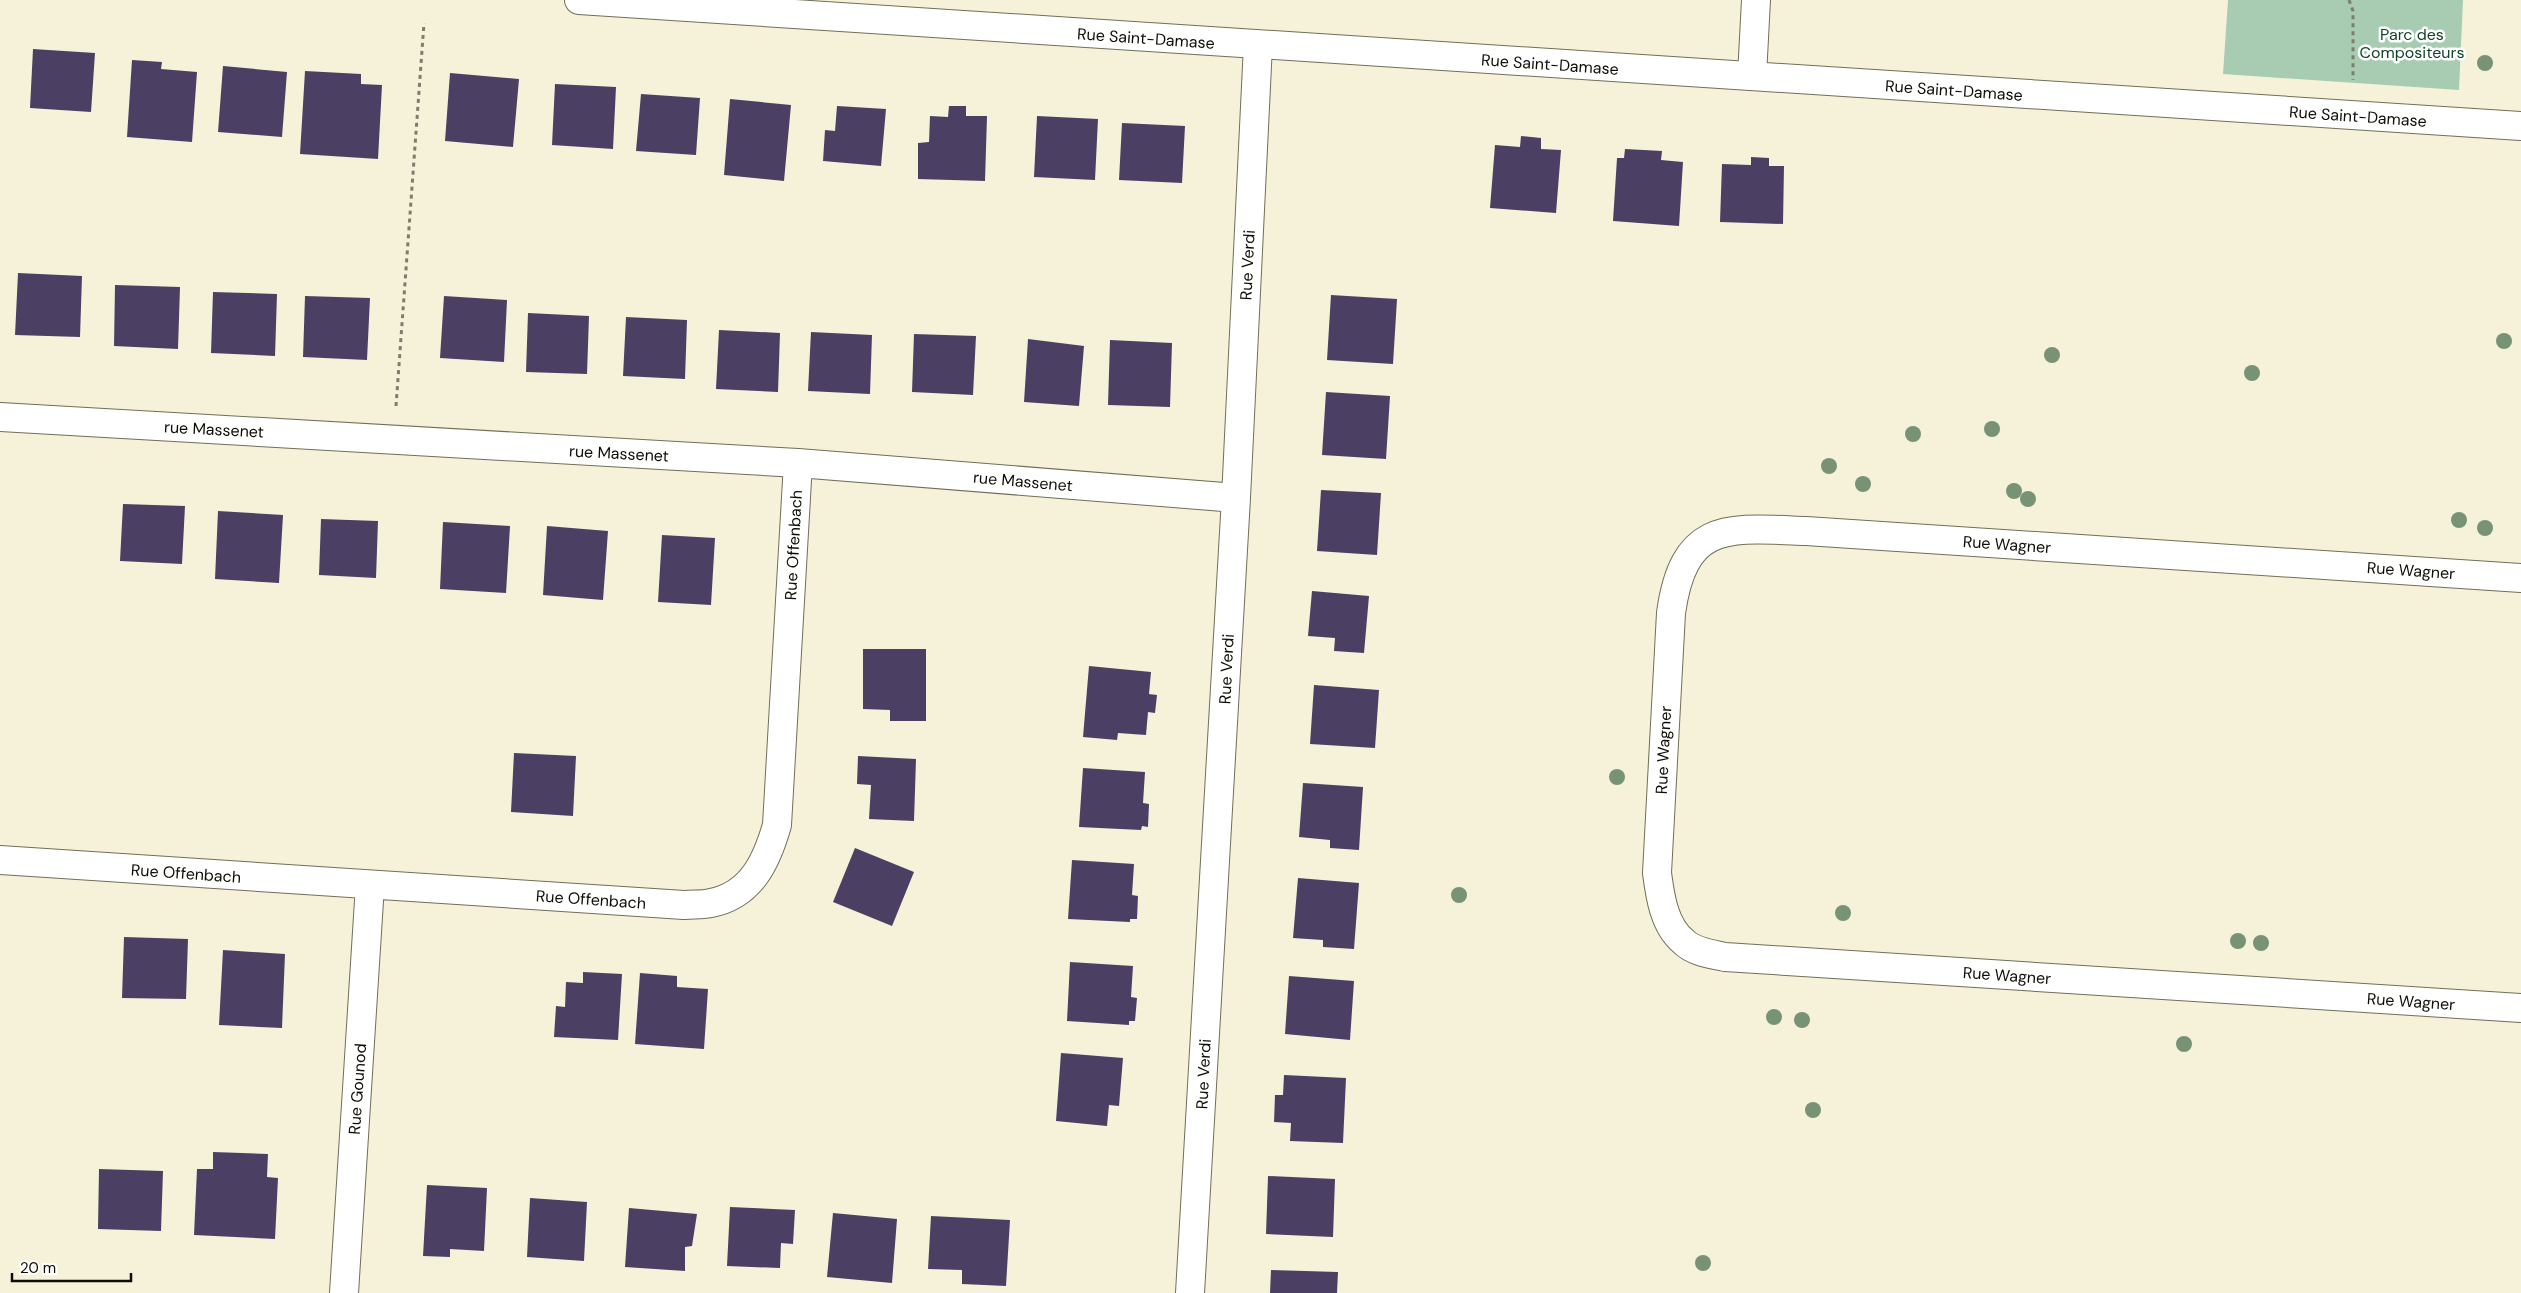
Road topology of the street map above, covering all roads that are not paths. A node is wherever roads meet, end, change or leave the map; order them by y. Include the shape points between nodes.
1 (579, 0) edge
2 (1756, 0) edge
3 (1258, 45) junction
4 (1752, 76) junction
5 (2521, 126) edge
6 (0, 417) edge
7 (798, 463) junction
8 (1236, 498) junction
9 (2521, 578) edge
10 (0, 860) edge
11 (370, 885) junction
12 (2521, 1008) edge
13 (344, 1293) edge
14 (1190, 1293) edge

1 - 3 street, Rue Saint-Damase
2 - 4 street
3 - 4 street, Rue Saint-Damase
3 - 8 street, Rue Verdi
4 - 5 street, Rue Saint-Damase
6 - 7 street, rue Massenet
7 - 8 street, rue Massenet
7 - 11 street, Rue Offenbach via 777,825 767,857 752,880 735,893 712,903 684,905
8 - 14 street, Rue Verdi
9 - 12 street, Rue Wagner via 1744,528 1727,531 1700,544 1689,555 1674,589 1670,613 1657,873 1661,904 1684,942 1725,957
10 - 11 street, Rue Offenbach
11 - 13 street, Rue Gounod

